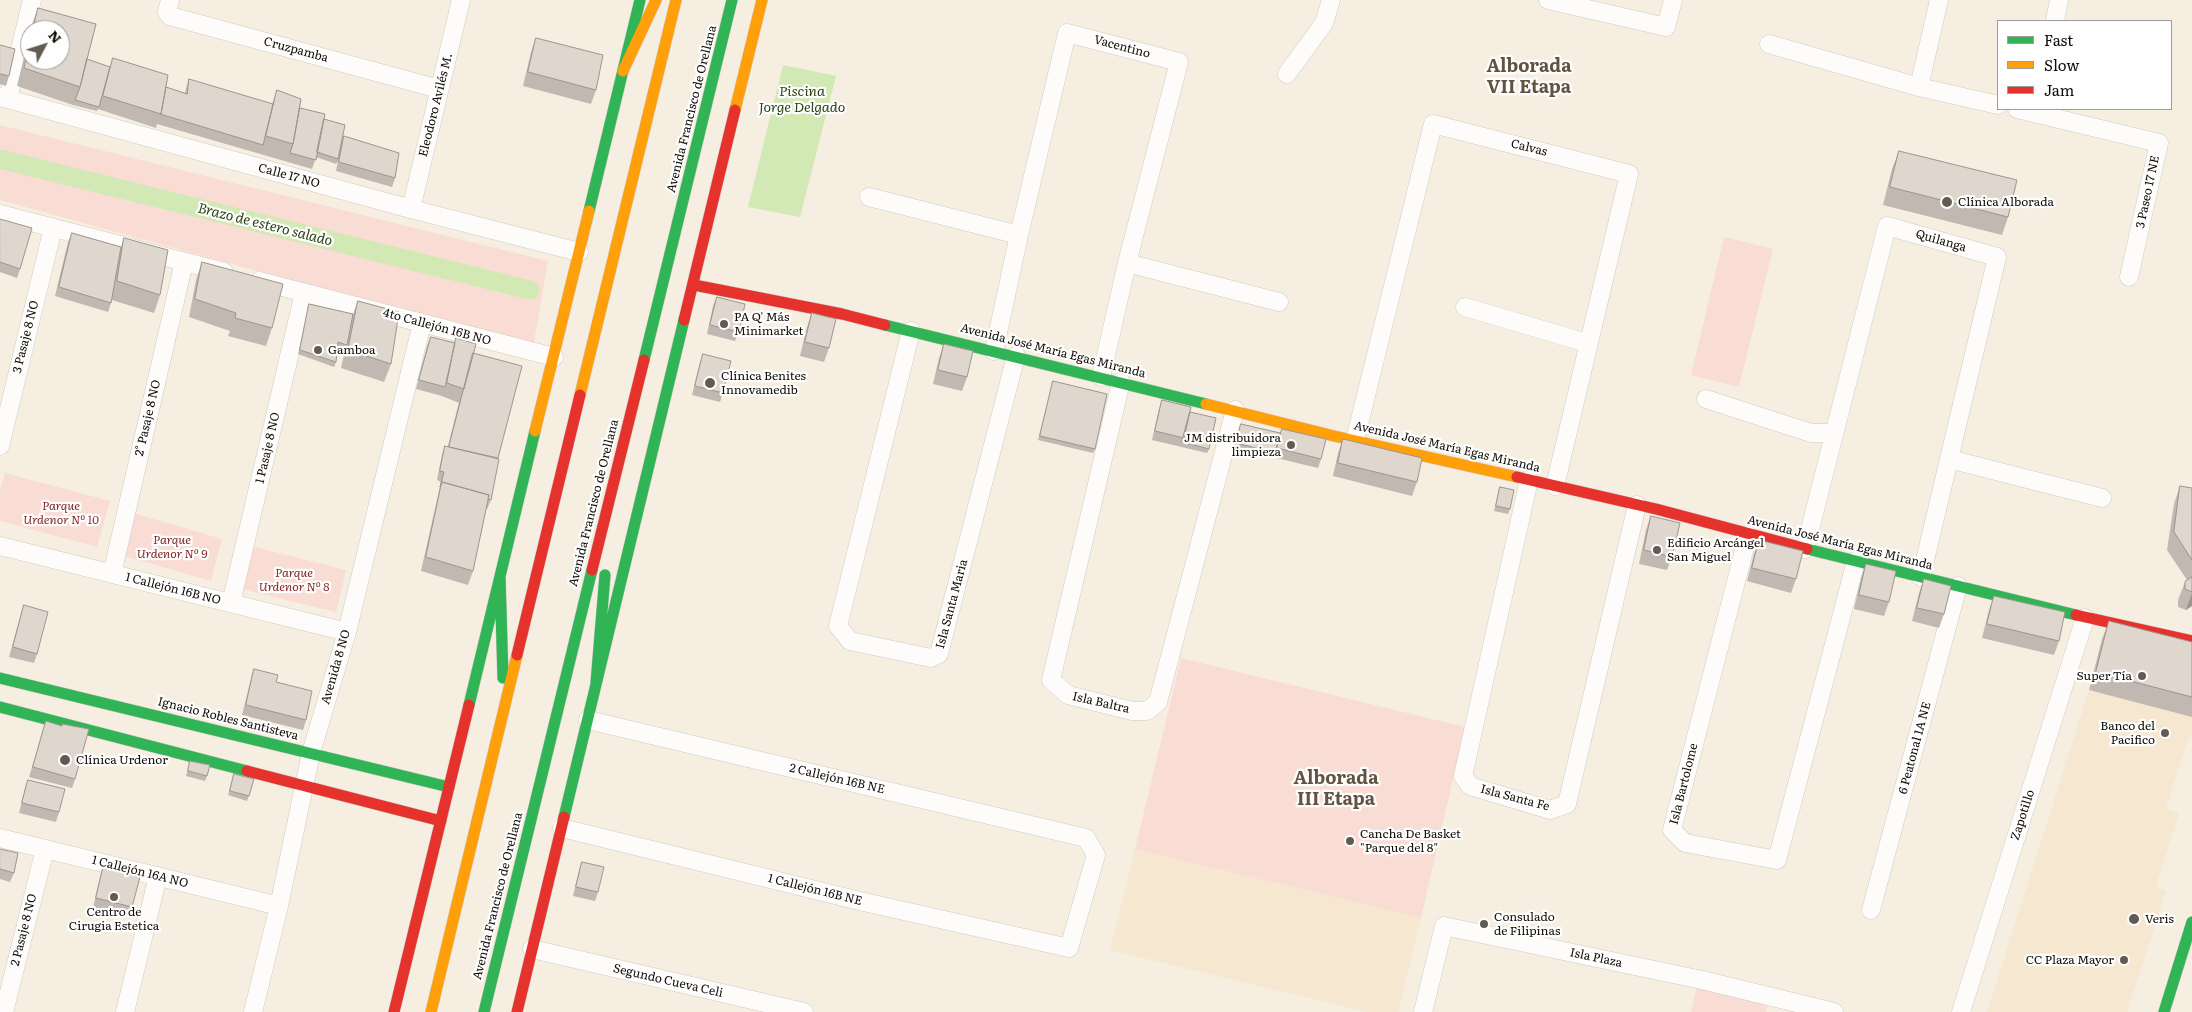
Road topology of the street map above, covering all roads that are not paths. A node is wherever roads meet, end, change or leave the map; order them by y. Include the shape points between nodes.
1 (32, 0) edge
2 (170, 0) edge
3 (461, 0) edge
4 (640, 0) edge
5 (656, 0) edge
6 (676, 0) edge
7 (732, 0) edge
8 (737, 0) edge
9 (762, 0) edge
10 (1331, 0) edge
11 (1548, 0) edge
12 (1673, 0) edge
13 (1939, 0) edge
14 (2059, 0) edge
15 (728, 19) junction
16 (2055, 20) edge
17 (1769, 44) dead end
18 (623, 71) junction
19 (1287, 74) dead end
20 (1919, 87) junction
21 (439, 89) junction
22 (4, 98) edge
23 (1997, 104) edge
24 (2035, 111) edge
25 (870, 197) dead end
26 (411, 209) junction
27 (0, 214) edge
28 (53, 228) junction
29 (1019, 235) junction
30 (579, 252) junction
31 (184, 262) junction
32 (1127, 263) junction
33 (2129, 277) dead end
34 (694, 285) junction
35 (304, 293) junction
36 (1280, 302) dead end
37 (1465, 307) dead end
38 (422, 323) junction
39 (911, 330) junction
40 (1587, 343) junction
41 (994, 351) junction
42 (1016, 356) junction
43 (554, 357) junction
44 (1101, 377) junction
45 (1121, 382) junction
46 (1706, 399) dead end
47 (1234, 410) junction
48 (1834, 433) junction
49 (1355, 440) junction
50 (0, 446) edge
51 (1949, 459) junction
52 (1529, 480) junction
53 (1555, 486) junction
54 (611, 492) junction
55 (2102, 498) dead end
56 (1637, 505) junction
57 (1748, 535) junction
58 (0, 546) edge
59 (1805, 549) junction
60 (1856, 561) junction
61 (112, 574) junction
62 (500, 576) junction
63 (1921, 578) junction
64 (1958, 586) junction
65 (231, 603) junction
66 (2085, 618) junction
67 (347, 632) junction
68 (2192, 641) edge
69 (0, 678) edge
70 (596, 683) junction
71 (0, 707) edge
72 (504, 715) junction
73 (588, 720) junction
74 (311, 753) junction
75 (305, 787) junction
76 (449, 787) junction
77 (441, 821) junction
78 (562, 828) junction
79 (0, 838) edge
80 (44, 849) junction
81 (158, 876) junction
82 (279, 906) junction
83 (1872, 910) dead end
84 (2192, 922) edge
85 (1070, 948) joint
86 (532, 949) junction
87 (758, 1008) edge
88 (4, 1012) edge
89 (125, 1012) edge
90 (254, 1012) edge
91 (394, 1012) edge
92 (431, 1012) edge
93 (484, 1012) edge
94 (517, 1012) edge
95 (804, 1012) edge
96 (1423, 1012) edge
97 (1834, 1012) edge
98 (1961, 1012) edge
99 (2164, 1012) edge

1 - 22 street
2 - 21 street, Cruzpamba via 167,12 170,16
3 - 21 street, Eleodoro Avilés M.
4 - 18 main road
5 - 18 main road
6 - 72 main road
7 - 15 main road, Avenida Francisco de Orellana
8 - 15 main road
9 - 34 main road
10 - 19 street via 1324,23
11 - 12 street via 1666,27
13 - 20 street
14 - 16 street
15 - 54 main road, Avenida Francisco de Orellana
17 - 20 street
18 - 30 main road
20 - 23 street
21 - 26 street, Eleodoro Avilés M.
22 - 26 street, Calle 17 NO
24 - 33 street, 3 Paseo 17 NE via 2159,143
25 - 29 street
26 - 30 street, Calle 17 NO
27 - 28 street, 4to Callejón 16B NO
28 - 31 street, 4to Callejón 16B NO
28 - 50 street, 3 Pasaje 8 NO
29 - 32 street, Vacentino via 1067,32 1179,62
29 - 41 street, Vacentino
30 - 43 main road
31 - 35 street, 4to Callejón 16B NO
31 - 61 street, 2° Pasaje 8 NO
32 - 36 street
32 - 44 street, Vacentino
34 - 39 main road, Avenida José María Egas Miranda
34 - 70 main road
35 - 38 street, 4to Callejón 16B NO
35 - 65 street, 1 Pasaje 8 NO
37 - 40 street
38 - 43 street, 4to Callejón 16B NO
38 - 67 street, Avenida 8 NO
39 - 41 main road, Avenida José María Egas Miranda
39 - 42 street, Isla Santa Maria via 838,626 850,640 931,658 939,654
40 - 49 street, Calvas via 1629,174 1433,124
40 - 53 street, Calvas
41 - 42 main road, Avenida José María Egas Miranda
42 - 44 main road, Avenida José María Egas Miranda
43 - 62 main road
44 - 45 main road, Avenida José María Egas Miranda
45 - 47 main road, Avenida José María Egas Miranda
45 - 47 street, Isla Baltra via 1051,680 1068,695 1132,711 1147,711 1158,702
46 - 48 street via 1811,433
47 - 49 main road, Avenida José María Egas Miranda
48 - 51 street, Quilanga via 1887,226 1998,256
48 - 59 street, Quilanga
49 - 52 main road, Avenida José María Egas Miranda
51 - 55 street
51 - 63 street, Quilanga
52 - 53 main road, Avenida José María Egas Miranda
52 - 56 street, Isla Santa Fe via 1463,776 1470,786 1550,810 1567,804
53 - 56 main road, Avenida José María Egas Miranda
54 - 70 main road
54 - 93 main road, Avenida Francisco de Orellana
56 - 57 main road, Avenida José María Egas Miranda
57 - 59 main road, Avenida José María Egas Miranda
57 - 60 street, Isla Bartolome via 1672,830 1685,843 1777,860
58 - 61 street, 1 Callejón 16B NO
59 - 60 main road, Avenida José María Egas Miranda
60 - 63 main road, Avenida José María Egas Miranda
61 - 65 street, 1 Callejón 16B NO
62 - 72 main road
62 - 76 main road
63 - 64 main road, Avenida José María Egas Miranda
64 - 66 main road, Avenida José María Egas Miranda
64 - 83 street, 6 Peatonal 1A NE
65 - 67 street, 1 Callejón 16B NO
66 - 68 main road, Avenida José María Egas Miranda
66 - 98 street, Zapotillo
67 - 74 street, Avenida 8 NO
69 - 74 main road, Ignacio Robles Santisteva
70 - 73 main road
71 - 75 main road
72 - 92 main road
73 - 78 main road
73 - 85 street, 2 Callejón 16B NE via 1086,838 1096,855
74 - 75 street, Avenida 8 NO
74 - 76 main road, Ignacio Robles Santisteva
75 - 77 main road
75 - 82 street, Avenida 8 NO
76 - 77 main road
77 - 91 main road
78 - 85 street, 1 Callejón 16B NE via 864,902
78 - 86 main road
79 - 80 street, 1 Callejón 16A NO
80 - 81 street, 1 Callejón 16A NO
80 - 88 street, 2 Pasaje 8 NO
81 - 82 street, 1 Callejón 16A NO
81 - 89 street
82 - 90 street, Avenida 8 NO
84 - 99 main road
86 - 87 street, Segundo Cueva Celi
86 - 94 main road
87 - 95 street, Segundo Cueva Celi
96 - 97 street, Isla Plaza via 1444,926 1702,980

